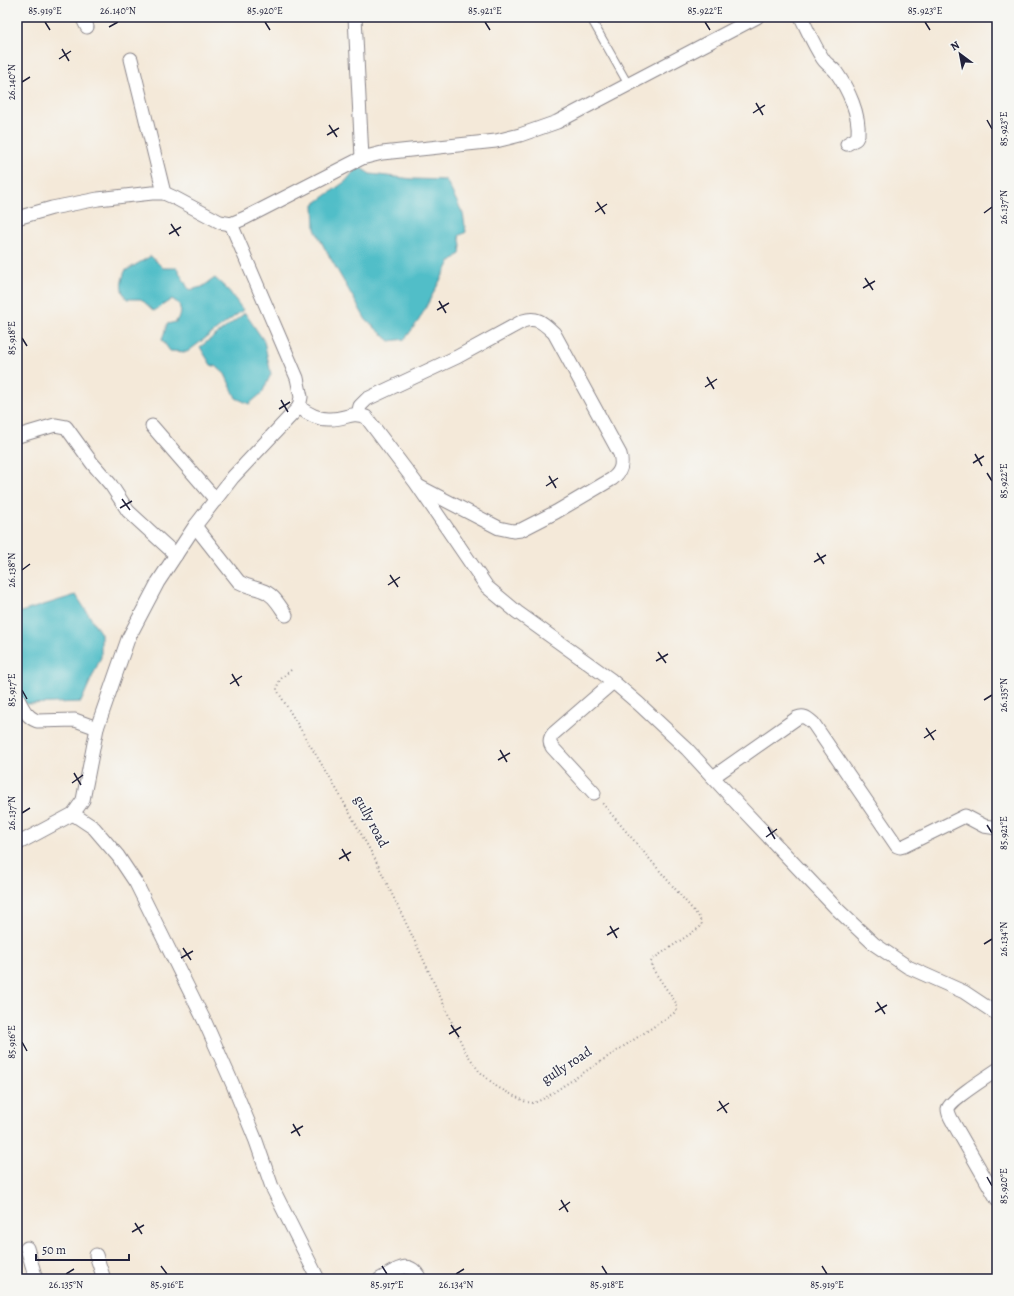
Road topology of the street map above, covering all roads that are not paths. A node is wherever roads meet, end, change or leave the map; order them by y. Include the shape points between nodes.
1 (355, 17) edge
2 (590, 17) edge
3 (757, 17) edge
4 (801, 17) edge
5 (130, 58) dead end
6 (628, 84) junction
7 (847, 144) dead end
8 (362, 158) junction
9 (164, 193) junction
10 (17, 218) edge
11 (230, 224) junction
12 (299, 407) junction
13 (358, 414) junction
14 (152, 426) dead end
15 (18, 436) dead end
16 (419, 486) junction
17 (216, 500) junction
18 (195, 526) junction
19 (176, 555) junction
20 (286, 615) dead end
21 (613, 682) junction
22 (17, 697) edge
23 (97, 728) junction
24 (713, 777) junction
25 (594, 793) road end
26 (73, 814) junction
27 (997, 828) edge
28 (17, 844) edge
29 (997, 1014) edge
30 (997, 1070) edge
31 (997, 1199) edge
32 (27, 1248) dead end
33 (96, 1256) dead end
34 (36, 1279) edge
35 (104, 1279) edge
36 (318, 1279) edge
37 (380, 1279) edge
38 (420, 1279) edge

1 - 8 street
2 - 6 lane
3 - 6 street
4 - 7 street via 820,54 835,71 847,91 856,112 858,135
5 - 9 street
6 - 8 street via 557,122 520,135 496,141 382,153
8 - 11 street
9 - 10 street via 98,199
9 - 11 street via 220,222
11 - 12 street via 297,378 301,397
12 - 13 street via 317,418 324,419
12 - 17 street via 233,477
13 - 16 street via 373,424
13 - 16 street via 360,406 367,399 457,357 530,318 538,320 554,334 622,462 618,474 612,479 556,512 521,530 513,531 499,528
14 - 17 street
15 - 19 street via 55,425 66,427 128,511
16 - 21 street via 487,587
17 - 18 street
18 - 19 street
18 - 20 street via 239,582 270,594
19 - 23 street via 158,582 128,639
21 - 24 street
21 - 25 street via 550,738 552,748
22 - 23 street via 33,720 75,720
23 - 26 street via 83,800
24 - 27 street via 796,718 805,716 813,723 897,846 904,846 965,816 984,826
24 - 29 street via 836,909 874,944 908,967 964,992
26 - 28 street
26 - 36 street via 94,828 118,856 136,883 205,1022 256,1141 272,1186
30 - 31 street via 959,1097 948,1109
32 - 34 street
33 - 35 street
37 - 38 street via 403,1266 414,1270

